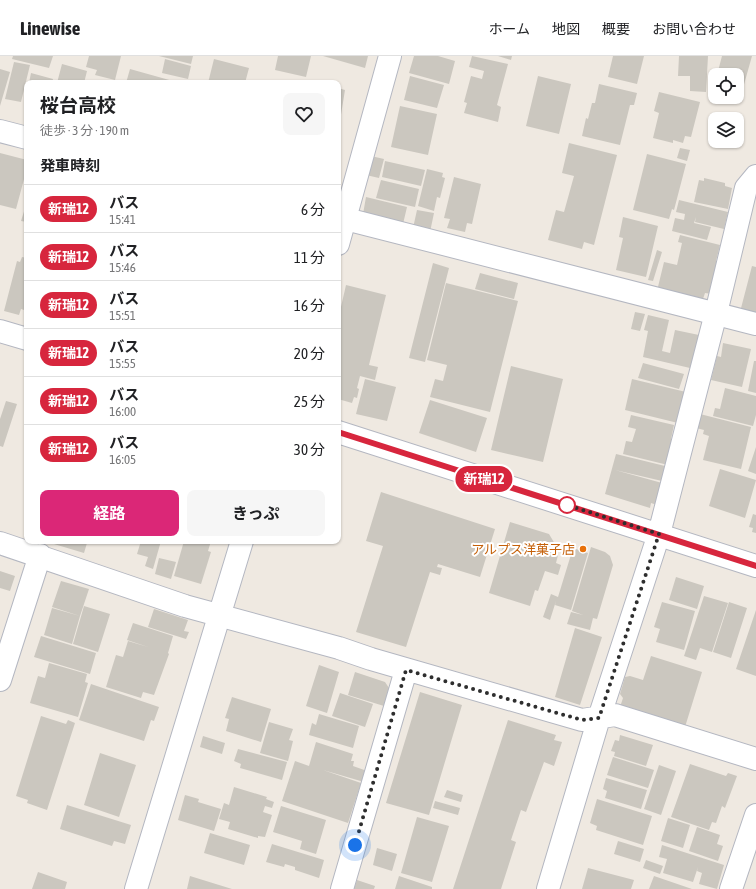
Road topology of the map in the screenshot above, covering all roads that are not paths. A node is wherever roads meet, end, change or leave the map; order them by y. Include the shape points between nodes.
1 (390, 56) edge
2 (0, 131) edge
3 (24, 137) edge
4 (756, 176) edge
5 (341, 218) edge
6 (716, 313) junction
7 (756, 324) edge
8 (0, 332) edge
9 (24, 339) edge
10 (341, 433) edge
11 (659, 534) junction
12 (0, 543) edge
13 (241, 544) edge
14 (40, 555) junction
15 (756, 566) edge
16 (220, 616) junction
17 (406, 670) junction
18 (0, 680) edge
19 (599, 718) junction
20 (756, 759) edge
21 (756, 815) edge
22 (136, 889) edge
23 (342, 889) edge
24 (548, 889) edge
25 (731, 889) edge

1 - 5 street
2 - 3 street
4 - 6 street via 746,188
5 - 6 street
6 - 7 street
6 - 11 street
8 - 9 street
10 - 11 street
11 - 15 street
11 - 19 street
12 - 14 street
13 - 16 street
14 - 16 street
14 - 18 street
16 - 17 street via 339,648
16 - 22 street
17 - 19 street via 582,720
17 - 23 street
19 - 20 street via 615,715
19 - 24 street
21 - 25 street

